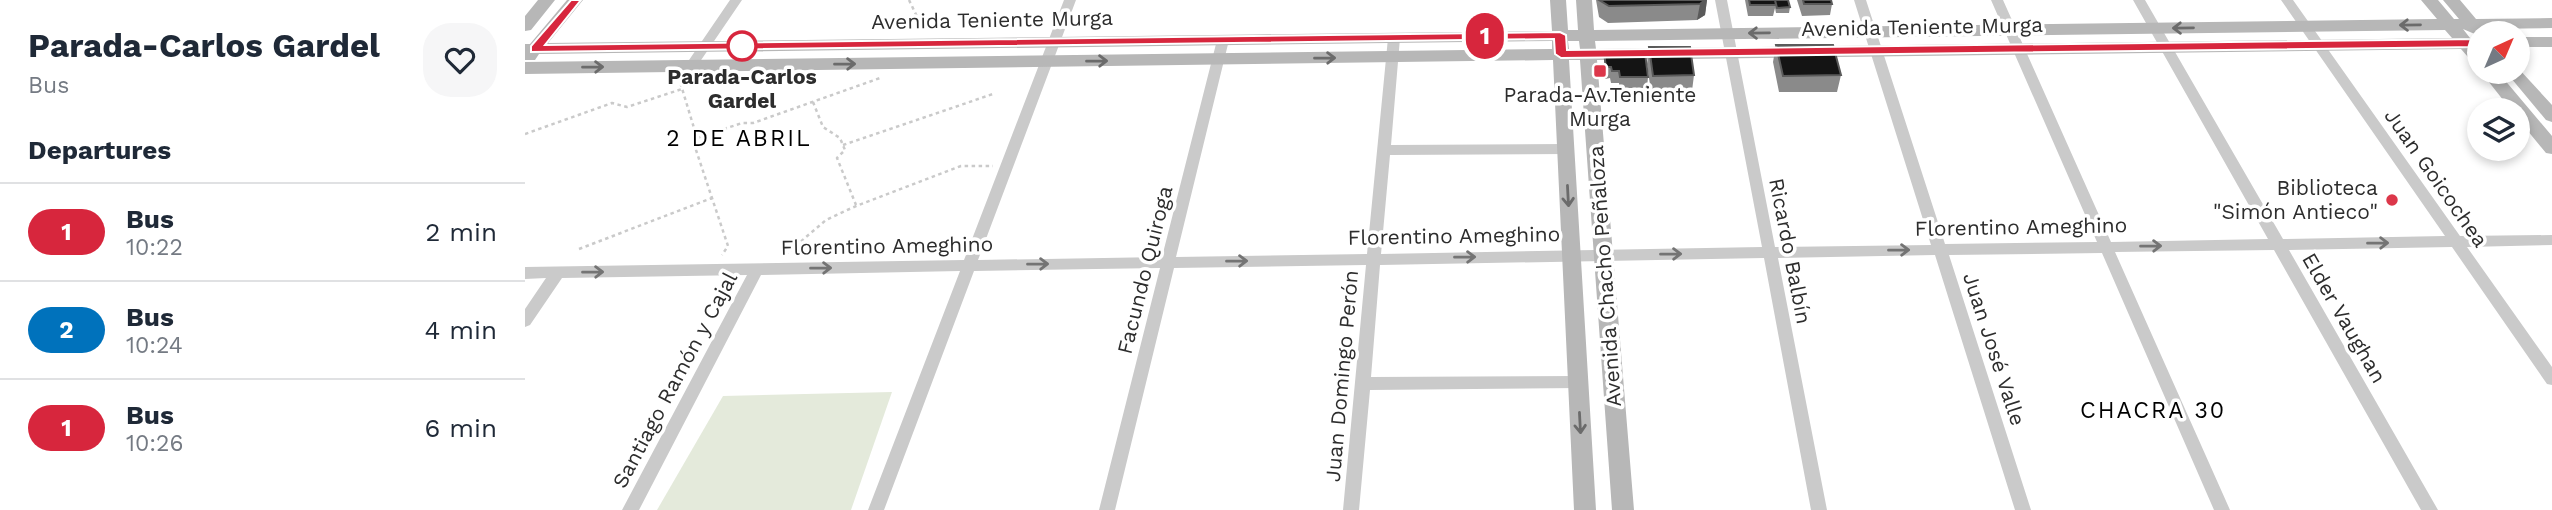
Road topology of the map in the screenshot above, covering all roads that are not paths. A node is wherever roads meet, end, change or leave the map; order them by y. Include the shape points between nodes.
1 (547, 0) edge
2 (575, 0) edge
3 (736, 0) edge
4 (1070, 0) edge
5 (1558, 0) edge
6 (1584, 0) edge
7 (1721, 0) edge
8 (1860, 0) edge
9 (1997, 0) edge
10 (2139, 0) edge
11 (2287, 0) edge
12 (2429, 0) edge
13 (2451, 0) edge
14 (2469, 21) edge
15 (2552, 23) edge
16 (2450, 24) junction
17 (2531, 25) edge
18 (525, 26) edge
19 (2305, 26) junction
20 (2467, 27) edge
21 (2155, 28) junction
22 (2011, 30) junction
23 (1871, 32) junction
24 (1727, 33) junction
25 (1586, 35) junction
26 (1394, 38) junction
27 (2467, 38) edge
28 (1223, 40) junction
29 (1054, 42) junction
30 (2531, 42) edge
31 (2552, 42) edge
32 (2467, 43) edge
33 (2317, 44) junction
34 (1560, 45) junction
35 (2165, 46) junction
36 (704, 47) junction
37 (2019, 48) junction
38 (1877, 50) junction
39 (1731, 52) junction
40 (528, 53) edge
41 (1588, 54) junction
42 (1392, 57) junction
43 (1218, 59) junction
44 (1047, 61) junction
45 (525, 68) edge
46 (691, 73) junction
47 (2499, 84) edge
48 (2524, 84) edge
49 (2552, 116) edge
50 (2552, 148) edge
51 (1566, 149) junction
52 (1384, 150) junction
53 (2552, 240) edge
54 (2454, 241) junction
55 (2278, 244) junction
56 (2106, 247) junction
57 (1940, 249) junction
58 (1769, 252) junction
59 (1571, 255) junction
60 (1603, 255) junction
61 (1374, 258) junction
62 (1169, 262) junction
63 (969, 265) junction
64 (757, 269) junction
65 (558, 272) junction
66 (525, 273) edge
67 (525, 321) edge
68 (2552, 380) edge
69 (1578, 382) junction
70 (1363, 384) junction
71 (630, 510) edge
72 (876, 510) edge
73 (1107, 510) edge
74 (1351, 510) edge
75 (1585, 510) edge
76 (1623, 510) edge
77 (1819, 510) edge
78 (2023, 510) edge
79 (2221, 510) edge
80 (2430, 510) edge

1 - 18 main road
2 - 40 main road
3 - 36 street
4 - 29 street
5 - 34 main road, Avenida Chacho Peñaloza
6 - 25 main road, Avenida Chacho Peñaloza
7 - 24 street, Ricardo Balbín
8 - 23 street, Juan José Valle
9 - 22 street
10 - 21 street, Elder Vaughan
11 - 19 street, Juan Goicochea
12 - 16 main road
13 - 14 main road
15 - 17 main road, Avenida Teniente Murga
16 -> 19 main road, Avenida Teniente Murga
16 - 20 main road, Avenida Teniente Murga
16 - 27 main road
19 -> 21 main road, Avenida Teniente Murga
19 - 33 street, Juan Goicochea
21 - 22 main road, Avenida Teniente Murga
21 - 35 street, Elder Vaughan
22 - 23 main road, Avenida Teniente Murga
22 - 37 street
23 -> 24 main road, Avenida Teniente Murga
23 - 38 street, Juan José Valle
24 - 25 main road, Avenida Teniente Murga
24 - 39 street, Ricardo Balbín
25 - 34 main road, Avenida Teniente Murga
25 - 41 main road, Avenida Chacho Peñaloza
26 - 28 main road, Avenida Teniente Murga
26 - 34 main road, Avenida Teniente Murga
26 - 42 street, Juan Domingo Perón
28 - 29 main road, Avenida Teniente Murga
28 - 43 street, Facundo Quiroga
29 - 36 main road, Avenida Teniente Murga
29 - 44 street
30 - 31 main road
32 - 33 main road, Avenida Teniente Murga
33 - 35 main road, Avenida Teniente Murga
33 - 54 street, Juan Goicochea
34 - 41 main road, Avenida Teniente Murga
34 - 42 main road, Avenida Teniente Murga
34 - 51 main road, Avenida Chacho Peñaloza
35 - 37 main road, Avenida Teniente Murga
35 - 55 street, Elder Vaughan
36 - 40 main road, Avenida Teniente Murga
36 - 46 street
37 - 38 main road, Avenida Teniente Murga
37 - 56 street
38 - 39 main road, Avenida Teniente Murga
38 - 57 street, Juan José Valle
39 - 41 main road, Avenida Teniente Murga
39 - 58 street, Ricardo Balbín
41 - 60 main road, Avenida Chacho Peñaloza
43 -> 42 main road, Avenida Teniente Murga
42 - 52 street, Juan Domingo Perón
44 -> 43 main road, Avenida Teniente Murga
43 - 62 street, Facundo Quiroga
46 -> 44 main road, Avenida Teniente Murga
44 - 63 street
45 -> 46 main road, Avenida Teniente Murga
47 - 50 main road
48 - 49 main road
51 - 52 street
51 -> 59 main road, Avenida Chacho Peñaloza
52 - 61 street, Juan Domingo Perón
53 - 54 street, Florentino Ameghino
55 -> 54 street, Florentino Ameghino
54 - 68 street, Juan Goicochea
56 -> 55 street, Florentino Ameghino
55 - 80 street, Elder Vaughan
56 - 57 street, Florentino Ameghino
56 - 79 street
58 -> 57 street, Florentino Ameghino
57 - 78 street, Juan José Valle
60 -> 58 street, Florentino Ameghino
58 - 77 street, Ricardo Balbín
59 - 60 street, Florentino Ameghino
61 -> 59 street, Florentino Ameghino
59 - 69 main road, Avenida Chacho Peñaloza
60 - 76 main road, Avenida Chacho Peñaloza
62 -> 61 street, Florentino Ameghino
61 - 70 street, Juan Domingo Perón
63 -> 62 street, Florentino Ameghino
62 - 73 street, Facundo Quiroga
64 -> 63 street, Florentino Ameghino
63 - 72 street
65 -> 64 street, Florentino Ameghino
64 - 71 street, Santiago Ramón y Cajal
65 - 66 street, Florentino Ameghino
65 - 67 street
69 - 70 street
69 -> 75 main road, Avenida Chacho Peñaloza
70 - 74 street, Juan Domingo Perón

